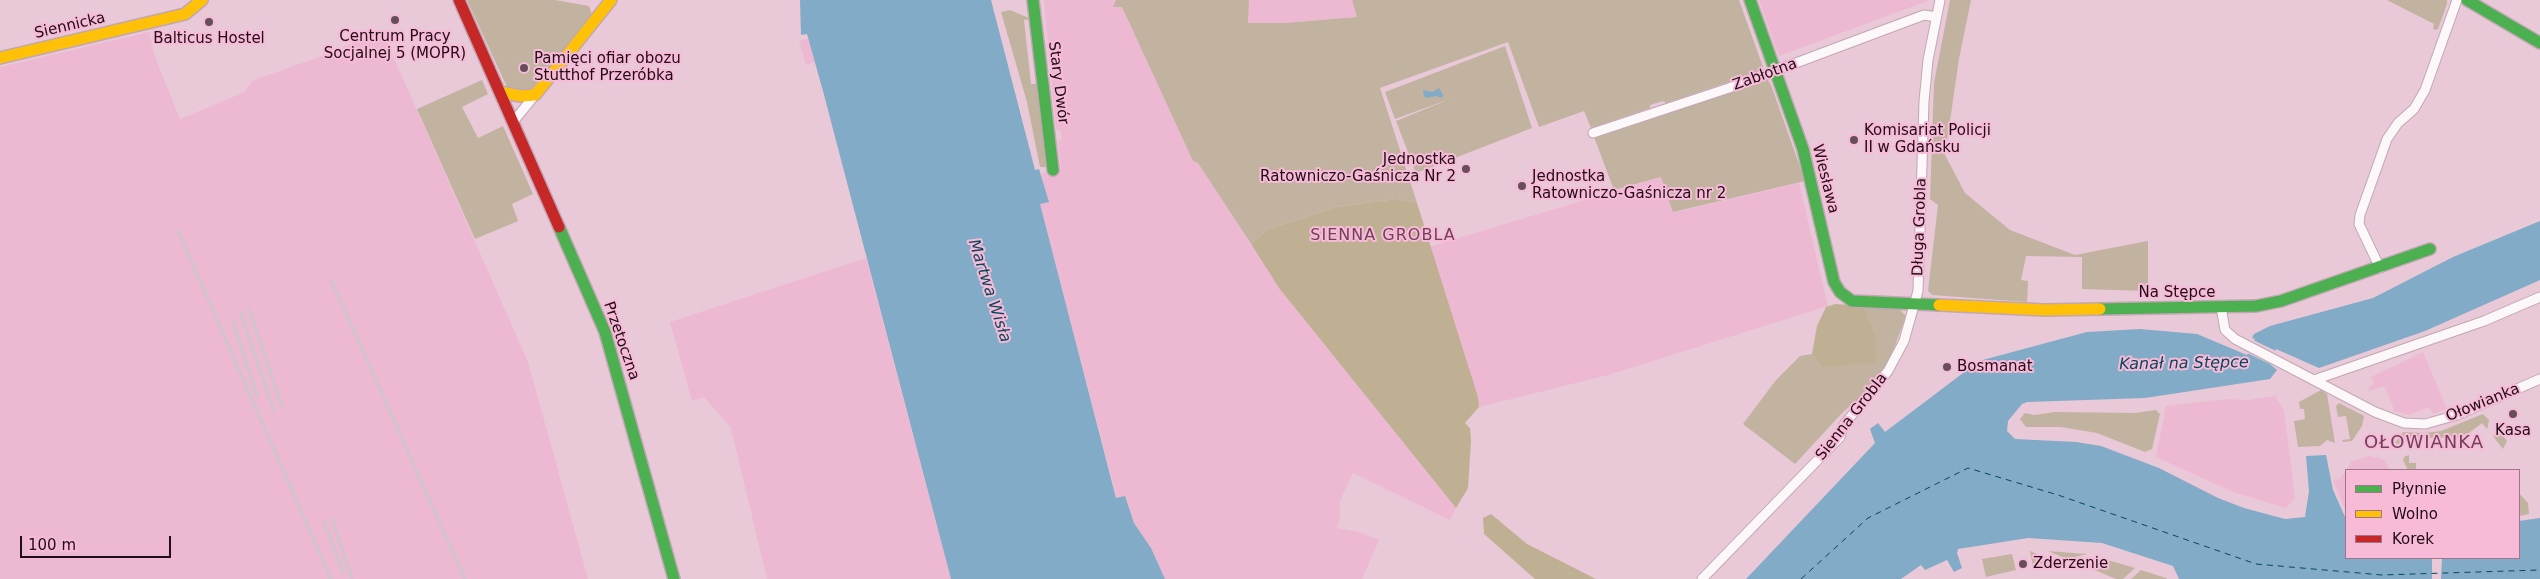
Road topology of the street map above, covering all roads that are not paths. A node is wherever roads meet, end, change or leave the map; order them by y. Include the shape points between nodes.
1 (202, 0) edge
2 (459, 0) edge
3 (610, 0) edge
4 (1033, 0) edge
5 (1750, 0) edge
6 (1940, 0) edge
7 (2457, 0) edge
8 (2474, 2) edge
9 (1936, 17) junction
10 (2540, 43) edge
11 (0, 58) edge
12 (1776, 71) junction
13 (500, 92) junction
14 (535, 95) junction
15 (513, 122) junction
16 (1593, 133) dead end
17 (1052, 170) dead end
18 (2430, 249) dead end
19 (2380, 268) junction
20 (2540, 297) edge
21 (1915, 304) junction
22 (2221, 307) junction
23 (2540, 379) edge
24 (2314, 380) junction
25 (674, 579) edge
26 (1702, 579) edge

1 - 11 street, Siennicka via 185,14
2 - 13 street, Przetoczna
3 - 14 street
4 - 17 street, Stary Dwór
5 - 12 street, Wiesława
6 - 9 street, Długa Grobla
7 - 19 street via 2425,90 2414,109 2398,123 2387,139 2360,215 2359,224
8 - 10 street
9 - 12 street, Zabłotna via 1924,15
9 - 21 street, Długa Grobla via 1924,101
12 - 16 street, Zabłotna
12 - 21 street, Wiesława via 1803,149 1834,282 1840,292 1857,302
13 - 14 street
13 - 15 street, Przetoczna
14 - 15 street
15 - 25 street, Przetoczna via 605,332
18 - 19 street, Na Stępce
19 - 22 street, Na Stępce via 2282,301
20 - 24 street via 2484,321
21 - 22 street, Na Stępce via 2045,310
21 - 26 street, Sienna Grobla via 1897,356 1875,390 1843,426 1840,437
22 - 24 street, Ołowianka via 2225,330
23 - 24 street, Ołowianka via 2457,416 2425,424 2391,420

